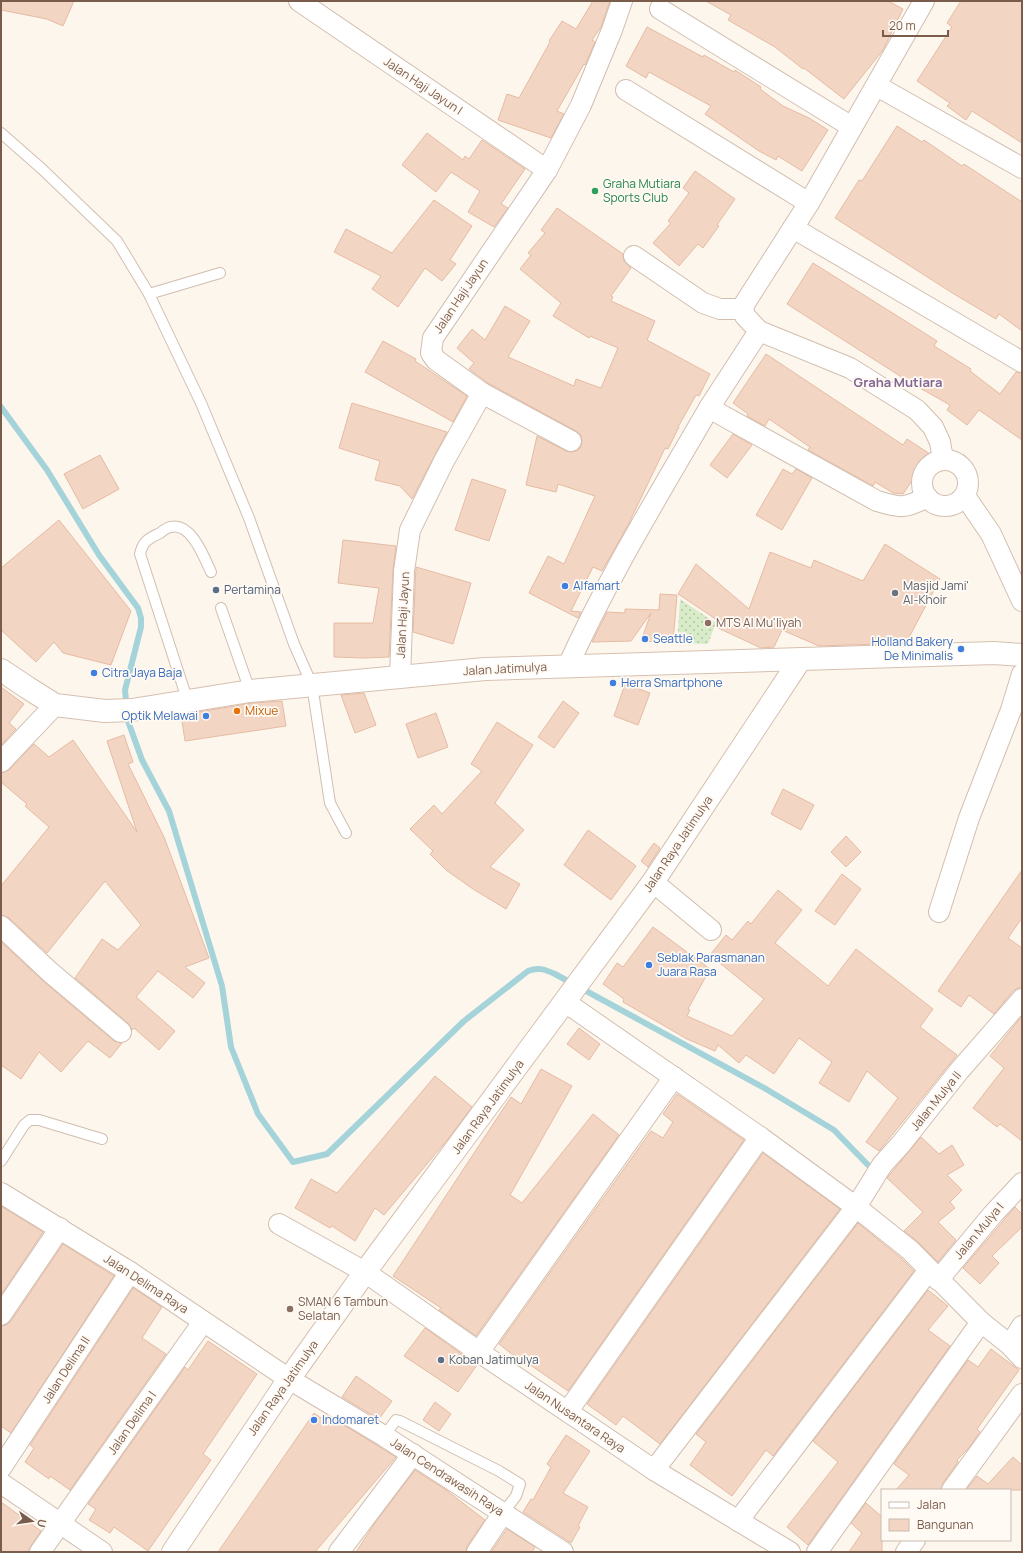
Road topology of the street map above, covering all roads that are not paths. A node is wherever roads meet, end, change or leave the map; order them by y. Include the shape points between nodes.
1 (299, 1) edge
2 (622, 1) edge
3 (924, 1) edge
4 (660, 9) dead end
5 (877, 86) junction
6 (626, 90) dead end
7 (852, 126) junction
8 (1, 133) edge
9 (1022, 168) edge
10 (547, 170) junction
11 (808, 203) junction
12 (792, 228) junction
13 (634, 256) dead end
14 (220, 273) dead end
15 (149, 294) junction
16 (744, 309) junction
17 (759, 330) junction
18 (1022, 362) edge
19 (482, 393) junction
20 (708, 408) junction
21 (571, 441) dead end
22 (943, 459) junction
23 (965, 496) junction
24 (927, 497) junction
25 (211, 572) dead end
26 (1022, 601) edge
27 (221, 608) dead end
28 (1022, 655) edge
29 (800, 660) junction
30 (568, 666) junction
31 (1, 670) edge
32 (1022, 674) edge
33 (400, 677) junction
34 (312, 685) junction
35 (250, 691) junction
36 (188, 702) junction
37 (55, 705) junction
38 (1, 762) edge
39 (346, 833) dead end
40 (653, 882) junction
41 (938, 912) dead end
42 (1, 926) edge
43 (711, 930) dead end
44 (567, 999) junction
45 (1022, 999) edge
46 (121, 1032) dead end
47 (674, 1077) junction
48 (760, 1137) junction
49 (102, 1139) dead end
50 (1, 1161) edge
51 (1022, 1183) edge
52 (1, 1193) edge
53 (856, 1207) junction
54 (279, 1224) dead end
55 (60, 1228) junction
56 (130, 1272) junction
57 (365, 1272) junction
58 (933, 1275) junction
59 (1, 1315) edge
60 (203, 1322) junction
61 (981, 1322) junction
62 (1022, 1326) edge
63 (1016, 1351) edge
64 (479, 1352) junction
65 (288, 1379) junction
66 (1022, 1394) edge
67 (568, 1411) junction
68 (384, 1436) junction
69 (413, 1454) junction
70 (1, 1468) edge
71 (654, 1470) junction
72 (1, 1483) edge
73 (953, 1489) edge
74 (503, 1513) junction
75 (738, 1521) junction
76 (61, 1523) junction
77 (914, 1541) edge
78 (40, 1552) edge
79 (102, 1552) edge
80 (173, 1552) edge
81 (339, 1552) edge
82 (477, 1552) edge
83 (563, 1552) edge
84 (790, 1552) edge
85 (817, 1552) edge
86 (906, 1552) edge

1 - 10 street, Jalan Haji Jayun I
2 - 10 street, Jalan Haji Jayun via 580,105
3 - 5 street
4 - 7 street
5 - 7 street
5 - 9 street
6 - 11 street
7 - 11 street
8 - 15 lane via 117,241
10 - 19 street, Jalan Haji Jayun via 433,338 430,347 436,360
11 - 12 street
12 - 16 street via 745,303
12 - 18 street
13 - 16 street via 703,303 720,309
14 - 15 lane
15 - 34 lane via 219,446
16 - 17 street via 745,316
17 - 20 street
17 - 22 street via 850,368 917,410 933,427 940,442
19 - 21 street
19 - 33 street, Jalan Haji Jayun via 444,461 410,530 404,571
20 - 24 street via 877,501 905,506
20 - 30 street via 604,592
22 - 23 street via 960,464 966,471 969,479
22 - 24 street via 926,469 922,479
23 - 24 street via 950,506 933,503
23 - 26 street via 991,534
25 - 36 lane via 187,530 180,527 170,527 142,545 140,554
27 - 35 lane
28 - 29 main road, Jalan Jatimulya via 994,653
29 - 30 main road, Jalan Jatimulya
29 - 40 main road, Jalan Raya Jatimulya
30 - 33 main road, Jalan Jatimulya via 485,669
31 - 37 main road, Jalan Jatimulya
32 - 41 street via 1011,710 969,818
33 - 34 main road, Jalan Jatimulya
34 - 35 main road, Jalan Jatimulya
34 - 39 lane via 330,803
35 - 36 main road, Jalan Jatimulya
36 - 37 main road, Jalan Jatimulya via 104,711
37 - 38 street
40 - 43 street
40 - 44 main road, Jalan Raya Jatimulya
42 - 46 street via 50,972
44 - 47 street
44 - 57 main road, Jalan Raya Jatimulya
45 - 53 street, Jalan Mulya II via 882,1165
47 - 48 street
47 - 64 street
48 - 53 street
48 - 67 street
49 - 50 lane via 39,1120 30,1120 24,1125
51 - 58 street, Jalan Mulya I
52 - 55 street, Jalan Delima Raya
53 - 58 street via 910,1250
53 - 71 street, Jalan Mulya II
54 - 57 street, Jalan Nusantara Raya
55 - 56 street, Jalan Delima Raya
55 - 59 street
56 - 60 street, Jalan Delima Raya
56 - 70 street, Jalan Delima II
57 - 64 street, Jalan Nusantara Raya
57 - 65 main road, Jalan Raya Jatimulya
58 - 61 street
58 - 75 street, Jalan Mulya I
60 - 65 street, Jalan Delima Raya
60 - 76 street, Jalan Delima I
61 - 63 street
61 - 85 street
62 - 63 street
64 - 67 street, Jalan Nusantara Raya
65 - 68 street, Jalan Cendrawasih Raya
65 - 80 main road, Jalan Raya Jatimulya
66 - 73 street
67 - 71 street, Jalan Nusantara Raya
68 - 69 street, Jalan Cendrawasih Raya
68 - 74 lane via 396,1420 400,1421 520,1484 516,1496
69 - 74 street, Jalan Cendrawasih Raya
69 - 81 street
71 - 75 street, Jalan Nusantara Raya
72 - 76 street
74 - 82 street
74 - 83 street, Jalan Cendrawasih Raya
75 - 84 street, Jalan Nusantara Raya
76 - 78 street, Jalan Delima I
76 - 79 street
77 - 86 street

